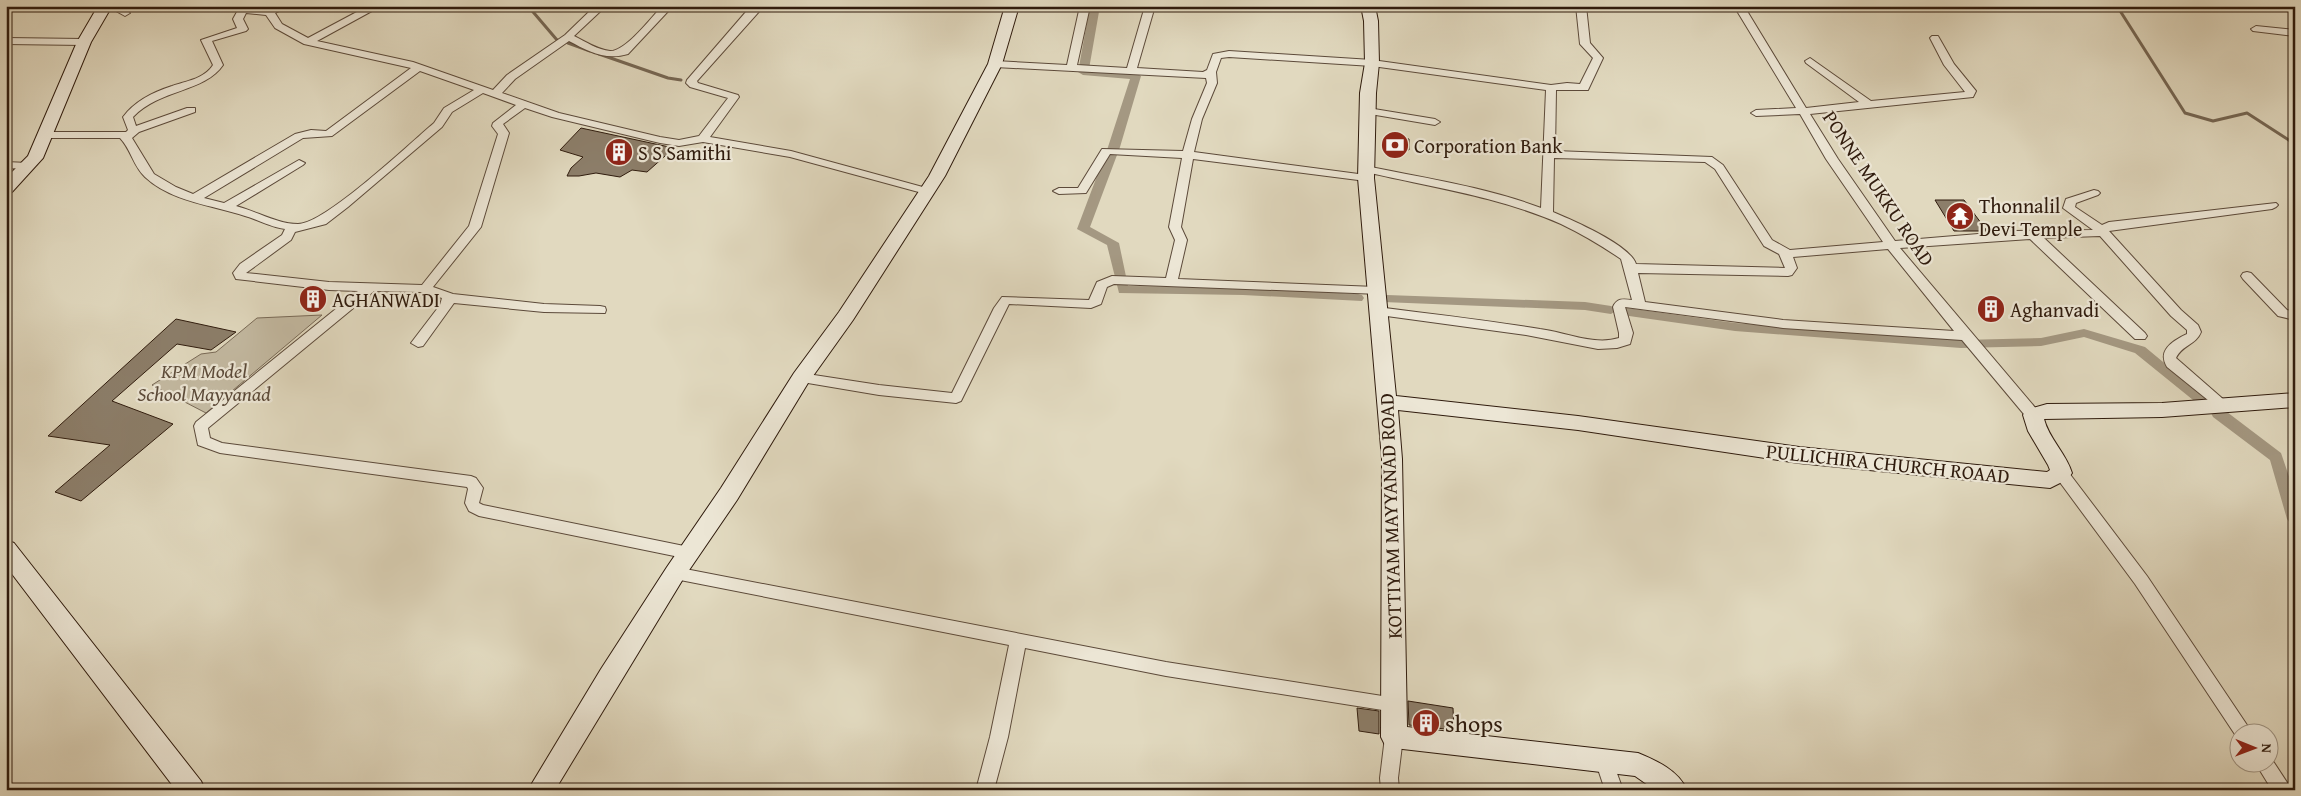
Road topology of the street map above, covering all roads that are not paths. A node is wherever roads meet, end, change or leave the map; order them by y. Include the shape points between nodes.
1 (105, 6) edge
2 (112, 6) edge
3 (283, 6) edge
4 (376, 6) edge
5 (602, 6) edge
6 (668, 6) edge
7 (776, 6) edge
8 (799, 6) edge
9 (1012, 6) edge
10 (1085, 6) edge
11 (1150, 6) edge
12 (1368, 6) edge
13 (1581, 6) edge
14 (1739, 6) edge
15 (753, 7) edge
16 (243, 8) edge
17 (269, 12) junction
18 (125, 14) dead end
19 (2256, 29) dead end
20 (2295, 33) edge
21 (568, 37) junction
22 (1935, 38) dead end
23 (6, 41) edge
24 (84, 42) junction
25 (308, 42) junction
26 (1810, 61) dead end
27 (1372, 63) junction
28 (995, 64) junction
29 (420, 67) junction
30 (1070, 68) junction
31 (1131, 71) junction
32 (1212, 72) junction
33 (1551, 88) junction
34 (481, 90) junction
35 (495, 94) junction
36 (523, 104) junction
37 (1869, 106) junction
38 (191, 110) dead end
39 (1368, 111) junction
40 (1804, 112) junction
41 (1756, 113) dead end
42 (1435, 122) dead end
43 (131, 134) junction
44 (44, 135) junction
45 (703, 139) junction
46 (1549, 154) junction
47 (1188, 155) junction
48 (299, 163) dead end
49 (6, 165) edge
50 (28, 166) junction
51 (1366, 173) junction
52 (6, 188) edge
53 (926, 191) junction
54 (1059, 191) dead end
55 (2094, 193) dead end
56 (195, 198) junction
57 (2272, 205) dead end
58 (225, 208) junction
59 (1547, 212) junction
60 (292, 229) junction
61 (2102, 232) junction
62 (2032, 234) junction
63 (1891, 244) junction
64 (1787, 253) junction
65 (1630, 266) junction
66 (2247, 276) dead end
67 (1171, 282) junction
68 (371, 287) junction
69 (425, 289) junction
70 (449, 298) junction
71 (1376, 301) junction
72 (1640, 305) junction
73 (600, 310) dead end
74 (2295, 316) edge
75 (1968, 336) junction
76 (2140, 336) dead end
77 (418, 343) dead end
78 (800, 378) junction
79 (2295, 400) edge
80 (1388, 402) junction
81 (2224, 406) junction
82 (2033, 415) junction
83 (2061, 473) junction
84 (6, 550) edge
85 (689, 553) junction
86 (675, 573) junction
87 (1018, 640) junction
88 (1395, 705) junction
89 (2238, 724) edge
90 (1394, 737) junction
91 (1604, 760) junction
92 (2272, 774) edge
93 (192, 790) edge
94 (541, 790) edge
95 (985, 790) edge
96 (1390, 790) edge
97 (1614, 790) edge
98 (1674, 790) edge
99 (2282, 790) edge

1 - 24 main road
2 - 18 street
3 - 17 street
4 - 25 street
5 - 21 street
6 - 21 street via 629,47 616,56
7 - 8 street
9 - 28 main road
10 - 30 street
11 - 31 street
12 - 27 main road, KOTTIYAM MAYYANAD ROAD
13 - 33 street via 1585,44 1598,58 1584,88
14 - 40 street
15 - 45 street via 692,80 694,85 734,97
16 - 17 street
16 - 43 street via 238,19 243,29 206,40 218,65 213,73 142,104 128,117
17 - 25 street via 278,26
19 - 20 street
21 - 35 street via 511,77
22 - 37 street, PONNE MUKKU ROAD via 1949,65 1971,91 1969,95
23 - 24 street
24 - 44 main road
25 - 29 street
26 - 37 street
27 - 32 street via 1224,53 1217,56
27 - 33 street
27 - 39 main road, KOTTIYAM MAYYANAD ROAD
28 - 30 street
28 - 53 main road via 937,176
29 - 34 street
29 - 56 street via 328,134 299,136
30 - 31 street
31 - 32 street via 1196,75
32 - 47 street via 1212,83 1197,119
33 - 46 street
34 - 35 street
34 - 60 street via 448,110 438,126 344,205 322,221
35 - 36 street
36 - 45 street via 660,140 679,143
36 - 69 street via 498,123 504,133 475,228
37 - 40 street, PONNE MUKKU ROAD
38 - 43 street
39 - 42 street
39 - 51 main road, KOTTIYAM MAYYANAD ROAD
40 - 41 street
40 - 63 street, PONNE MUKKU ROAD
43 - 44 street
43 - 56 street via 138,162 152,177
44 - 50 main road via 35,158
45 - 53 street via 804,157
46 - 59 street
46 - 64 street via 1708,159 1719,167 1768,243
47 - 51 street
47 - 54 street via 1106,152 1082,191
47 - 67 street via 1175,226 1182,240
48 - 58 street
49 - 50 street
50 - 52 main road
51 - 59 street
51 - 71 main road, KOTTIYAM MAYYANAD ROAD
53 - 78 main road via 846,316
55 - 61 street via 2070,201 2069,208
56 - 58 street
57 - 61 street via 2109,226
58 - 60 street via 270,223 292,226
59 - 65 street via 1617,250
60 - 68 street via 287,237 244,267 240,276 328,286
61 - 62 street via 2061,236
61 - 81 street via 2193,328 2192,337 2177,344 2168,358
62 - 63 street
62 - 76 street
63 - 64 street via 1841,251
63 - 75 street, PONNE MUKKU ROAD
64 - 65 street via 1788,272
65 - 72 street
66 - 74 street via 2283,313
67 - 71 street
67 - 78 street via 1106,281 1101,285 1097,301 1091,304 1006,300 956,398
68 - 69 street
68 - 85 street via 201,426 203,441 220,448 471,482 476,488 472,503 479,510
69 - 70 street via 439,291
70 - 73 street
70 - 77 street via 446,307
71 - 72 street via 1579,342 1612,344 1626,341 1621,304
71 - 80 main road, KOTTIYAM MAYYANAD ROAD
72 - 75 street via 1783,324
75 - 82 street, PONNE MUKKU ROAD
78 - 85 main road
79 - 81 main road
80 - 83 main road, PULLICHIRA CHURCH ROAAD via 1799,455 2050,480
80 - 88 main road, KOTTIYAM MAYYANAD ROAD via 1392,459
81 - 82 main road via 2047,411
82 - 83 main road via 2034,427 2059,461
83 - 89 street via 2141,580
84 - 93 main road
85 - 86 main road
86 - 87 street
86 - 94 main road
87 - 88 street via 1166,669
87 - 95 street
88 - 90 main road, KOTTIYAM MAYYANAD ROAD
90 - 91 main road
90 - 96 street
91 - 97 street
91 - 98 main road via 1638,765 1659,776
92 - 99 street

